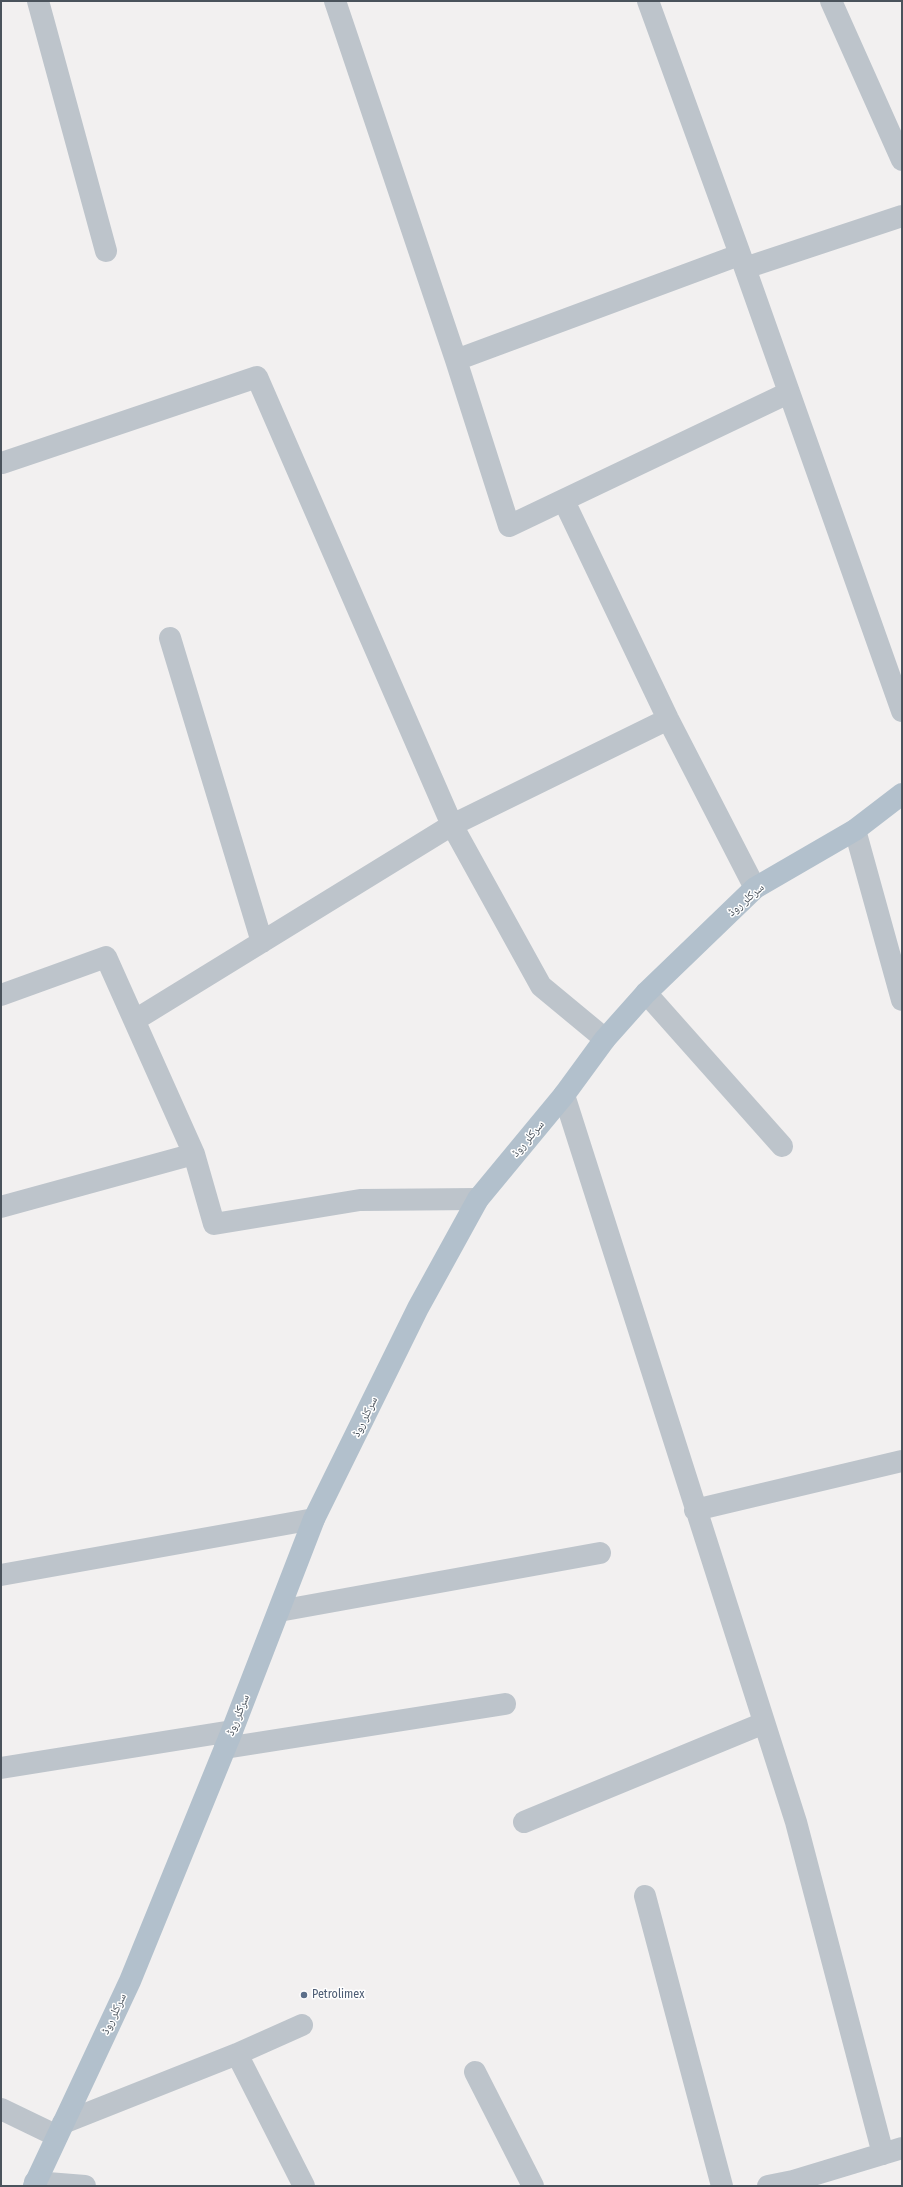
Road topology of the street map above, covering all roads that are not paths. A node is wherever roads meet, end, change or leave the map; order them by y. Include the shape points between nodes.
1 (38, 1) edge
2 (335, 1) edge
3 (648, 1) edge
4 (831, 1) edge
5 (902, 160) edge
6 (902, 216) edge
7 (106, 251) dead end
8 (742, 261) junction
9 (456, 360) junction
10 (788, 393) junction
11 (2, 463) dead end
12 (564, 502) junction
13 (170, 638) dead end
14 (902, 711) edge
15 (668, 719) junction
16 (902, 794) edge
17 (452, 825) junction
18 (855, 830) junction
19 (756, 888) junction
20 (262, 942) junction
21 (646, 994) junction
22 (1, 995) edge
23 (902, 1000) edge
24 (135, 1020) junction
25 (605, 1039) junction
26 (564, 1095) junction
27 (782, 1146) dead end
28 (194, 1154) junction
29 (478, 1199) junction
30 (1, 1207) edge
31 (902, 1462) edge
32 (695, 1510) junction
33 (314, 1519) junction
34 (600, 1553) dead end
35 (1, 1575) edge
36 (279, 1611) junction
37 (505, 1704) dead end
38 (764, 1723) junction
39 (228, 1740) junction
40 (1, 1768) edge
41 (524, 1822) dead end
42 (645, 1896) dead end
43 (302, 2025) dead end
44 (237, 2054) junction
45 (475, 2072) dead end
46 (1, 2108) edge
47 (60, 2129) junction
48 (893, 2151) edge
49 (811, 2181) edge
50 (35, 2184) edge
51 (85, 2186) edge
52 (304, 2186) edge
53 (533, 2186) edge
54 (722, 2186) edge
55 (768, 2186) edge

1 - 7 street
2 - 9 street
3 - 8 street
4 - 5 street
6 - 8 street
8 - 9 street
8 - 10 street
9 - 12 street via 509,526
10 - 12 street
10 - 14 street
11 - 17 street via 257,377
12 - 15 street
13 - 20 street
15 - 17 street
15 - 19 street
16 - 18 main road, سرکلر روڈ
17 - 20 street
17 - 25 street via 541,986
18 - 19 main road, سرکلر روڈ
18 - 23 street
19 - 21 main road, سرکلر روڈ
20 - 24 street
21 - 25 main road, سرکلر روڈ
21 - 27 street
22 - 24 street via 106,957
24 - 28 street
25 - 26 main road, سرکلر روڈ
26 - 29 main road, سرکلر روڈ
26 - 32 street
28 - 29 street via 214,1224 360,1200
28 - 30 street
29 - 33 main road, سرکلر روڈ via 418,1308
31 - 32 street
32 - 38 street
33 - 35 street
33 - 36 main road, سرکلر روڈ
34 - 36 street
36 - 39 main road, سرکلر روڈ
37 - 39 street
38 - 41 street
38 - 48 street via 796,1822
39 - 40 street
39 - 47 main road, سرکلر روڈ via 130,1981
42 - 54 street
43 - 44 street
44 - 47 street
44 - 52 street
45 - 53 street
46 - 47 street
47 - 50 main road, سرکلر روڈ
48 - 49 street
49 - 55 street
50 - 51 street

